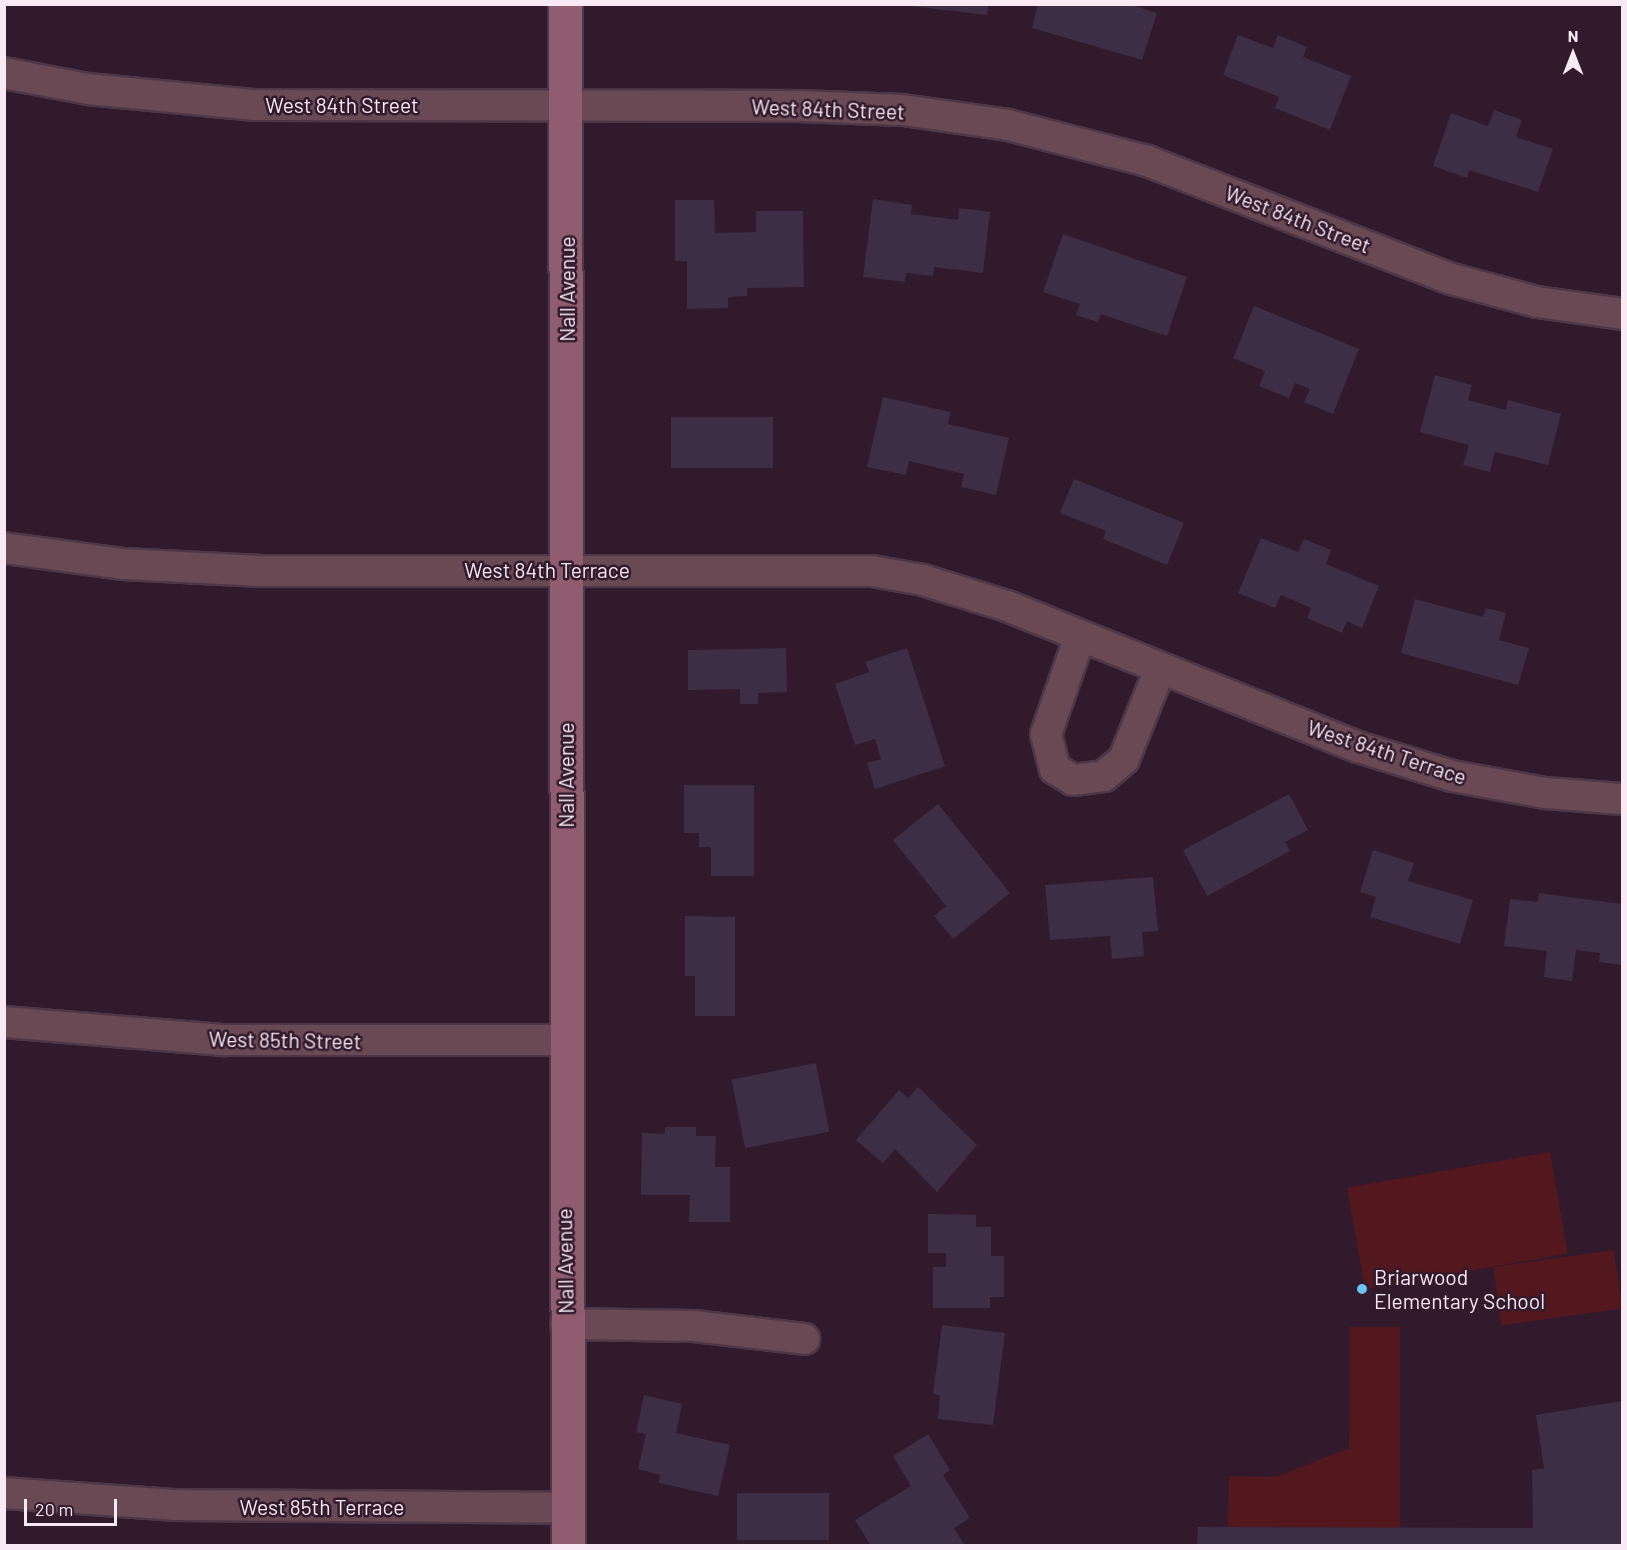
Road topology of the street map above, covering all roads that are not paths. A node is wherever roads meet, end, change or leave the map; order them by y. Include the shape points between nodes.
1 (566, 4) edge
2 (4, 73) edge
3 (566, 105) junction
4 (1623, 314) edge
5 (4, 548) edge
6 (568, 570) junction
7 (1080, 636) junction
8 (1160, 669) junction
9 (1623, 799) edge
10 (4, 1022) edge
11 (567, 1040) junction
12 (566, 1324) junction
13 (804, 1339) dead end
14 (4, 1492) edge
15 (568, 1508) junction
16 (568, 1545) edge

1 - 3 main road, Nall Avenue
2 - 3 street, West 84th Street via 88,89 253,105
3 - 4 street, West 84th Street via 903,110 1008,125 1146,161 1452,279 1537,302
3 - 6 main road, Nall Avenue
5 - 6 street, West 84th Terrace via 122,564 261,572
6 - 7 street, West 84th Terrace via 872,572 963,591
6 - 11 main road, Nall Avenue
7 - 8 street, West 84th Terrace
7 - 8 street via 1046,734 1055,769 1073,780 1104,776 1124,759
8 - 9 street, West 84th Terrace via 1358,747 1452,776 1546,793
10 - 11 street, West 85th Street via 225,1040
11 - 12 main road, Nall Avenue
12 - 13 street via 694,1326
12 - 15 main road, Nall Avenue
14 - 15 street, West 85th Terrace via 174,1505
15 - 16 main road, Nall Avenue

